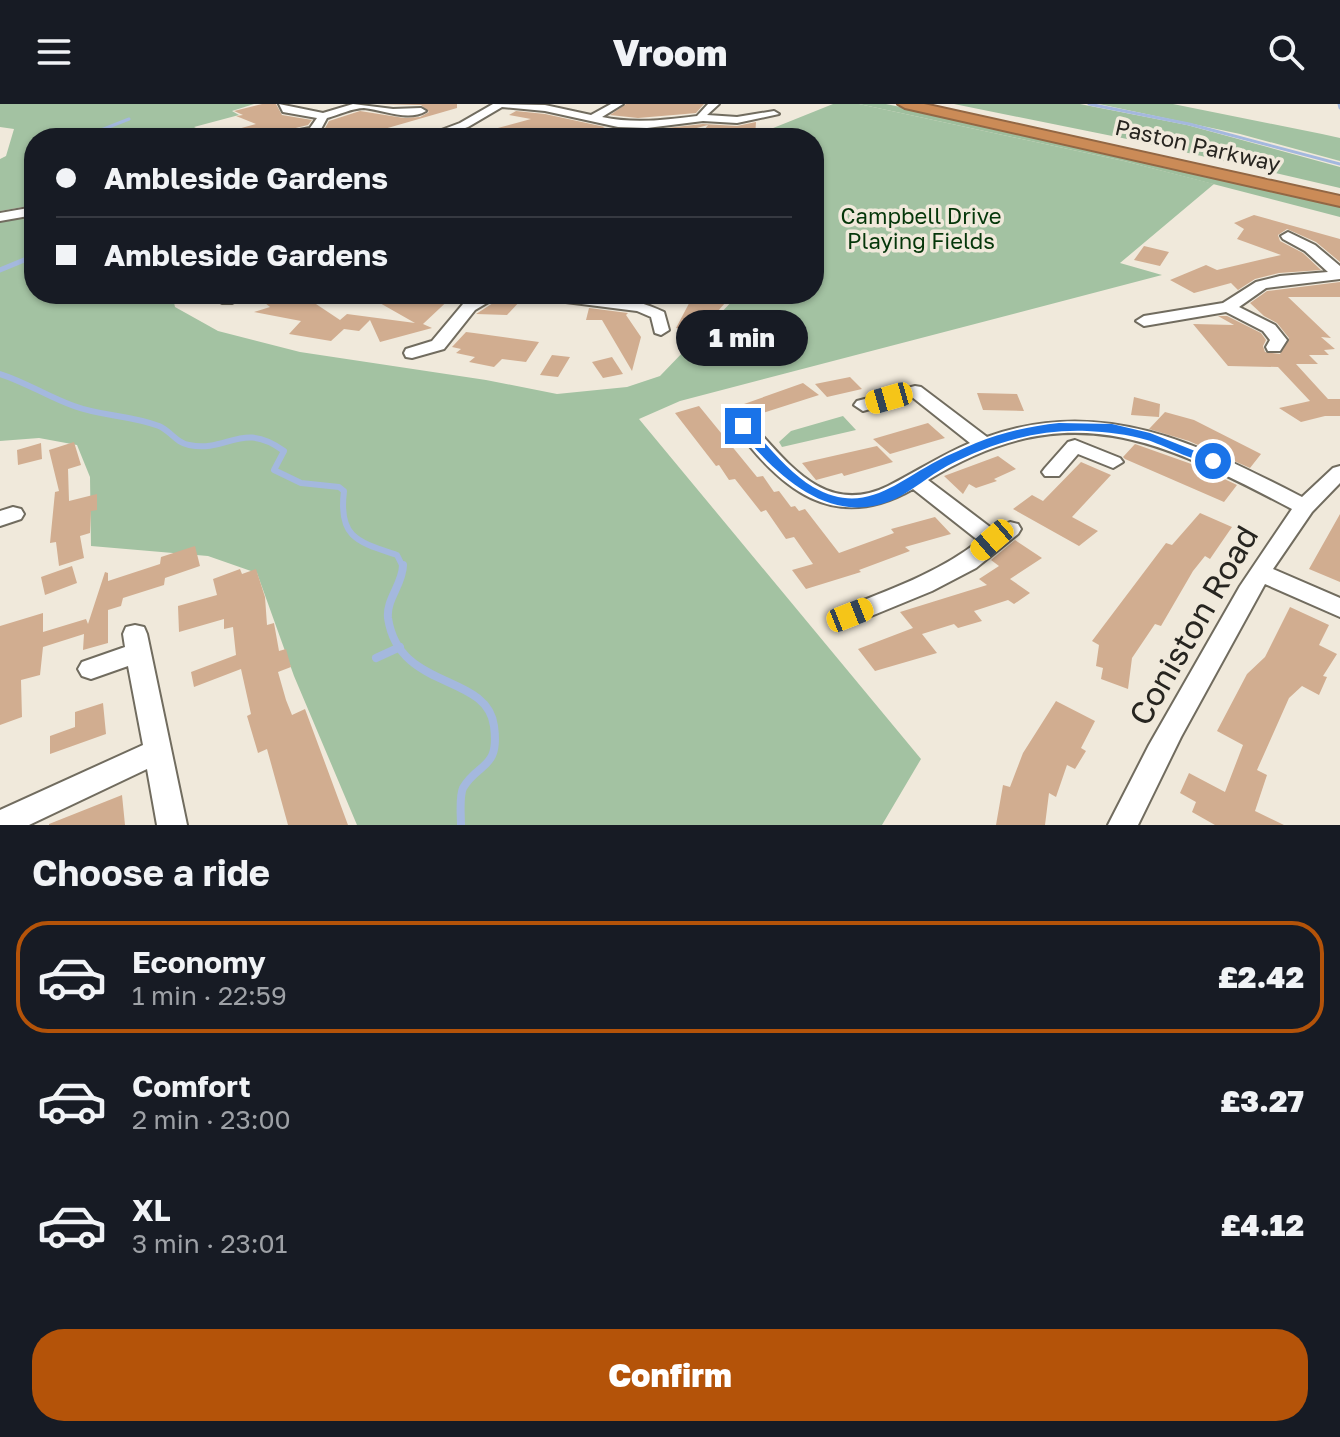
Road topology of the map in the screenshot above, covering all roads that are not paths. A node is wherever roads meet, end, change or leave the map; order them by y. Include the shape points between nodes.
1 (284, 104) edge
2 (363, 104) edge
3 (500, 104) edge
4 (618, 104) edge
5 (714, 104) edge
6 (905, 104) edge
7 (934, 104) edge
8 (421, 111) dead end
9 (774, 114) dead end
10 (323, 116) junction
11 (703, 118) junction
12 (592, 119) junction
13 (647, 125) junction
14 (319, 128) edge
15 (455, 128) edge
16 (654, 128) edge
17 (1340, 193) edge
18 (1340, 201) edge
19 (24, 213) edge
20 (0, 217) edge
21 (1288, 236) dead end
22 (1340, 274) edge
23 (475, 304) edge
24 (632, 304) edge
25 (1228, 307) junction
26 (1144, 321) dead end
27 (661, 330) dead end
28 (1274, 347) dead end
29 (412, 353) dead end
30 (863, 405) dead end
31 (743, 426) dead end
32 (1059, 426) junction
33 (984, 444) junction
34 (1075, 446) junction
35 (1113, 462) dead end
36 (1052, 472) dead end
37 (1340, 472) edge
38 (916, 481) junction
39 (1305, 507) junction
40 (1260, 573) junction
41 (1340, 608) edge
42 (850, 615) dead end
43 (91, 669) dead end
44 (158, 751) junction
45 (0, 824) edge
46 (172, 825) edge
47 (1123, 825) edge

1 - 10 street via 287,110
2 - 8 street via 395,114
2 - 10 street
3 - 12 street
3 - 15 street
4 - 12 street
5 - 11 street
6 - 18 highway, Paston Parkway
7 - 17 highway, Paston Parkway
9 - 11 street
10 - 14 street
11 - 13 street
12 - 13 street
13 - 16 street
19 - 20 street
21 - 22 street
22 - 25 street via 1261,285
23 - 29 street via 438,345
24 - 27 street via 658,315
25 - 26 street
25 - 28 street via 1269,328 1279,340
30 - 33 street via 915,391
31 - 38 street via 792,477 832,500 862,502 889,496
32 - 33 street
32 - 34 street
32 - 39 street via 1112,428 1190,449
33 - 38 street
34 - 35 street
34 - 36 street
37 - 39 street, Coniston Road
38 - 42 street via 1001,535 968,562
39 - 40 street, Coniston Road
40 - 41 street
40 - 47 street, Coniston Road
43 - 44 street via 136,643
44 - 45 street
44 - 46 street

